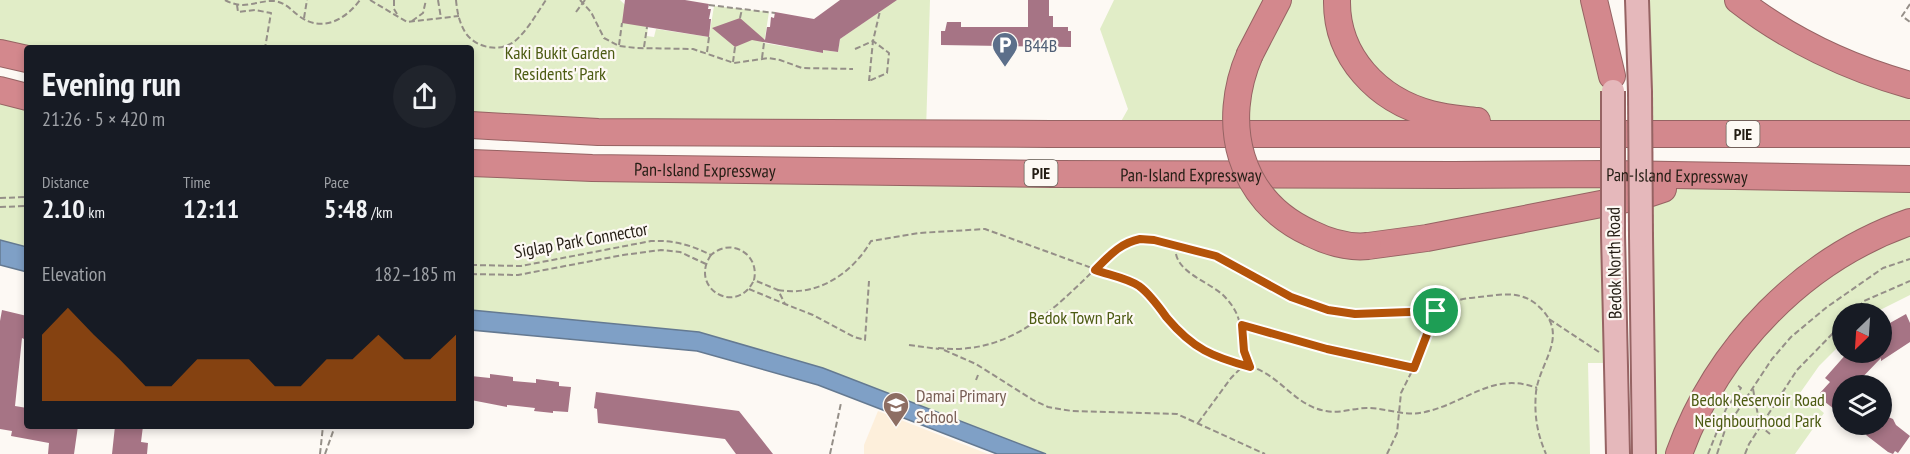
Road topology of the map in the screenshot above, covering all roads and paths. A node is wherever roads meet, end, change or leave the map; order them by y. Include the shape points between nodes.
1 (225, 0) edge
2 (307, 0) edge
3 (360, 0) edge
4 (370, 0) edge
5 (394, 0) edge
6 (426, 0) edge
7 (438, 0) edge
8 (456, 0) edge
9 (546, 0) edge
10 (1278, 0) edge
11 (1337, 0) edge
12 (1594, 0) edge
13 (1607, 0) edge
14 (1637, 0) edge
15 (1738, 0) edge
16 (583, 1) edge
17 (250, 2) edge
18 (377, 2) edge
19 (1910, 4) edge
20 (237, 5) junction
21 (709, 5) dead end
22 (742, 9) junction
23 (880, 11) dead end
24 (576, 12) dead end
25 (775, 13) dead end
26 (459, 16) junction
27 (400, 18) junction
28 (441, 18) junction
29 (740, 18) dead end
30 (304, 19) junction
31 (1910, 22) edge
32 (622, 23) dead end
33 (647, 27) dead end
34 (709, 37) dead end
35 (873, 41) junction
36 (764, 43) dead end
37 (266, 45) edge
38 (619, 45) junction
39 (735, 47) dead end
40 (644, 48) junction
41 (855, 49) dead end
42 (707, 52) junction
43 (0, 53) edge
44 (761, 58) junction
45 (24, 59) edge
46 (732, 62) junction
47 (853, 69) dead end
48 (1612, 84) junction
49 (1910, 85) edge
50 (0, 90) edge
51 (24, 96) edge
52 (474, 125) edge
53 (1576, 134) junction
54 (1910, 134) edge
55 (474, 163) edge
56 (1680, 176) junction
57 (1910, 179) edge
58 (24, 197) edge
59 (0, 198) edge
60 (24, 206) edge
61 (0, 207) edge
62 (1910, 222) edge
63 (1176, 245) junction
64 (711, 255) junction
65 (1910, 259) edge
66 (706, 264) junction
67 (474, 265) edge
68 (1095, 270) junction
69 (474, 274) edge
70 (754, 280) junction
71 (869, 281) dead end
72 (1910, 281) edge
73 (749, 289) junction
74 (778, 290) junction
75 (1863, 303) edge
76 (785, 304) junction
77 (1436, 311) junction
78 (1547, 318) junction
79 (1242, 325) junction
80 (1832, 334) edge
81 (909, 345) dead end
82 (938, 348) junction
83 (1616, 364) junction
84 (1244, 365) junction
85 (1250, 367) junction
86 (1414, 368) junction
87 (978, 375) dead end
88 (976, 380) dead end
89 (1537, 388) junction
90 (1730, 389) dead end
91 (1753, 389) junction
92 (842, 403) dead end
93 (1399, 413) junction
94 (1198, 423) junction
95 (1760, 426) junction
96 (323, 429) edge
97 (334, 429) edge
98 (1770, 434) dead end
99 (320, 454) edge
100 (325, 454) edge
101 (830, 454) edge
102 (1265, 454) edge
103 (1387, 454) edge
104 (1546, 454) edge
105 (1618, 454) edge
106 (1644, 454) edge
107 (1679, 454) edge
108 (1708, 454) edge
109 (1717, 454) edge
110 (1745, 454) edge

1 - 20 path
2 - 30 path
3 - 30 path via 334,22
4 - 18 path
5 - 27 path
6 - 27 path via 423,13 416,20
7 - 28 path
8 - 26 path
9 - 26 path via 518,38 503,47 488,47 474,41 465,32
10 - 56 highway, bridge via 1239,83 1235,114 1238,145 1252,180 1274,208 1295,225 1328,240 1368,246 1427,238 1642,196 1670,186
11 - 53 highway via 1340,26 1351,57 1368,79 1394,98 1444,116
12 - 48 highway
13 - 48 main road, Bedok North Road
14 - 106 main road, Bedok North Road, bridge
15 - 49 highway via 1806,43
16 - 24 path
16 - 38 path via 604,38
17 - 20 path
17 - 30 path via 277,1
18 - 27 path
19 - 31 path via 1902,16
20 - 37 path via 238,12 255,10 271,14
21 - 22 path
22 - 25 path
22 - 29 path
23 - 35 path
26 - 28 path
27 - 28 path via 411,22
32 - 38 path
33 - 40 path
34 - 42 path
35 - 35 path via 868,80 887,73 889,53
35 - 41 path
36 - 44 path
38 - 40 path
39 - 46 path
40 - 42 path
42 - 46 path
43 - 45 highway
44 - 46 path
44 - 47 path via 802,68
48 - 83 main road, Bedok North Road, bridge
50 - 51 highway
52 - 53 highway, Pan-Island Expressway / PIE via 610,132
53 - 54 highway, Pan-Island Expressway / PIE
55 - 56 highway, Pan-Island Expressway / PIE via 1028,173
56 - 57 highway, Pan-Island Expressway / PIE
58 - 59 path
60 - 61 path
62 - 107 highway via 1873,236 1836,257 1775,305 1720,371 1696,412
63 - 68 path via 1150,239 1130,241
63 - 77 path via 1216,256 1291,297 1328,310 1355,314
63 - 79 path via 1178,261 1224,295
64 - 66 path
64 - 67 path, Siglap Park Connector via 684,243 658,240 521,266
64 - 70 path via 723,248 743,250 754,264
65 - 91 path via 1883,268 1827,307 1791,337
66 - 69 path via 684,254 661,250 519,275
66 - 73 path via 705,279 716,293 732,297
68 - 74 path via 978,228 870,241 852,266 829,283 802,291
68 - 82 path via 1052,310 1020,332 982,345
68 - 84 path via 1142,288 1180,333 1199,348
70 - 73 path
70 - 74 path
71 - 76 path via 865,340
72 - 75 path
73 - 76 path
74 - 76 path
77 - 78 path via 1459,300 1509,294 1530,300
77 - 86 path
78 - 83 path
78 - 89 path via 1552,346
79 - 85 path
79 - 86 path
80 - 95 path via 1797,370
81 - 82 path
82 - 94 path via 967,358 1048,407 1176,414
83 - 105 main road, Bedok North Road
84 - 85 path
84 - 94 path
85 - 93 path via 1264,372 1300,401 1319,410 1368,408
86 - 93 path via 1401,393
87 - 88 path
89 - 93 path via 1503,382 1435,410
89 - 104 path via 1537,433
90 - 108 path via 1735,383 1742,388 1726,409
91 - 95 path
91 - 109 path via 1725,430
92 - 101 path
93 - 103 path
94 - 102 path
95 - 98 path
95 - 110 path
96 - 99 path
97 - 100 path

